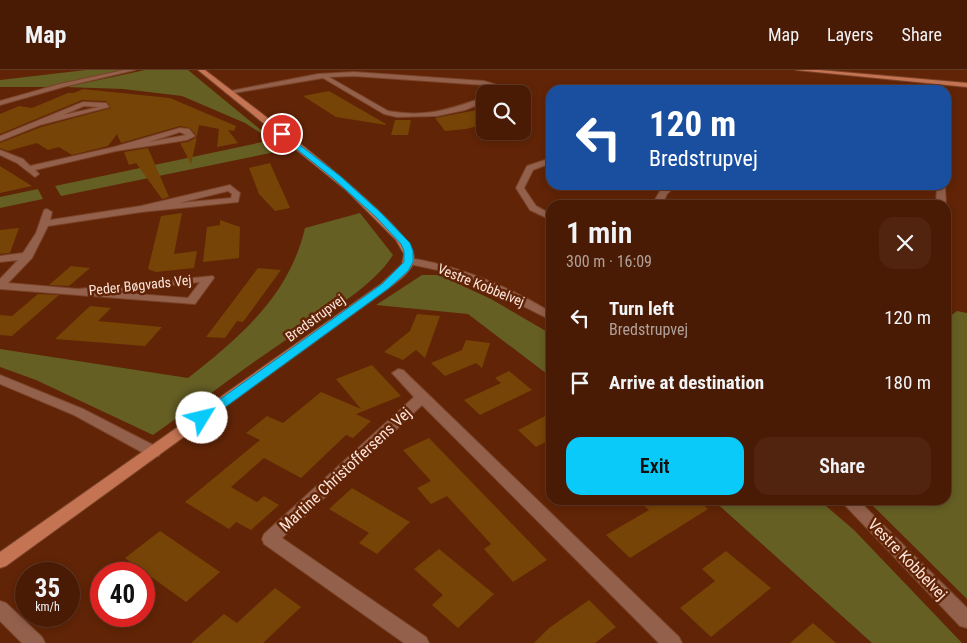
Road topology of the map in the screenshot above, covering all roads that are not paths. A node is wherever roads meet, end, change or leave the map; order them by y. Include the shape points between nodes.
1 (132, 70) edge
2 (200, 70) edge
3 (799, 70) edge
4 (325, 76) junction
5 (491, 85) edge
6 (967, 85) edge
7 (228, 92) junction
8 (0, 104) edge
9 (476, 104) edge
10 (38, 124) junction
11 (0, 139) edge
12 (116, 149) junction
13 (2, 154) edge
14 (546, 162) edge
15 (140, 209) junction
16 (47, 212) dead end
17 (546, 214) edge
18 (45, 224) junction
19 (28, 256) junction
20 (0, 259) edge
21 (409, 262) junction
22 (0, 285) edge
23 (80, 292) junction
24 (546, 314) edge
25 (398, 373) dead end
26 (0, 379) edge
27 (422, 397) junction
28 (154, 452) junction
29 (853, 505) edge
30 (0, 561) edge
31 (0, 609) edge
32 (967, 620) edge
33 (34, 643) edge
34 (419, 643) edge
35 (672, 643) edge

1 - 8 street
2 - 7 street
3 - 6 street
4 - 5 street via 354,74
4 - 7 street
4 - 9 street via 393,114 456,110
7 - 21 street via 337,177 378,215 405,243
10 - 10 street via 83,104 106,106 106,108
10 - 11 street
12 - 12 street via 187,138 191,136 180,130
12 - 13 street via 33,171
14 - 17 street via 530,168 520,188 533,208
15 - 15 street via 230,188 236,193 235,200
15 - 18 street
16 - 18 street, Peder Bøgvads Vej
18 - 19 street, Peder Bøgvads Vej
19 - 20 street
19 - 22 street, Peder Bøgvads Vej
21 - 24 street, Vestre Kobbelvej via 459,273
21 - 28 street, Bredstrupvej via 385,286
22 - 23 street, Peder Bøgvads Vej
23 - 23 street, Peder Bøgvads Vej via 150,284 209,278 191,302
25 - 27 street, Martine Christoffersens Vej
26 - 28 street via 91,419
27 - 34 street, Martine Christoffersens Vej via 270,539
27 - 35 street, Martine Christoffersens Vej
28 - 30 street, Bredstrupvej
29 - 32 street, Vestre Kobbelvej
31 - 33 street

